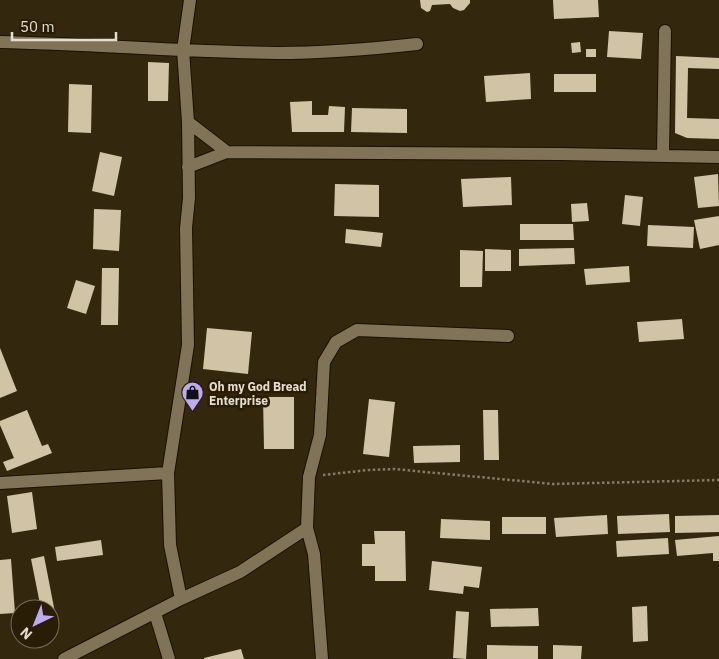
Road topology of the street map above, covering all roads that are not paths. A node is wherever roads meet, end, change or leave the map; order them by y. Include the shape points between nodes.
1 (190, 0) edge
2 (665, 31) dead end
3 (0, 42) edge
4 (417, 44) dead end
5 (183, 50) junction
6 (188, 122) junction
7 (227, 152) junction
8 (663, 156) junction
9 (719, 157) edge
10 (188, 167) junction
11 (508, 336) dead end
12 (168, 473) junction
13 (0, 483) edge
14 (307, 528) junction
15 (181, 599) junction
16 (155, 613) junction
17 (64, 659) edge
18 (169, 659) edge
19 (322, 659) edge

1 - 5 street
2 - 8 street
3 - 5 street
4 - 5 street via 320,52
5 - 6 street
6 - 7 street
6 - 10 street
7 - 8 street
7 - 10 street
8 - 9 street
10 - 12 street via 188,345
11 - 14 street via 357,330 336,342 324,362 320,435 310,477
12 - 13 street
12 - 15 street via 170,546
14 - 15 street via 240,572
14 - 19 street via 314,554
15 - 16 street
16 - 17 street
16 - 18 street

